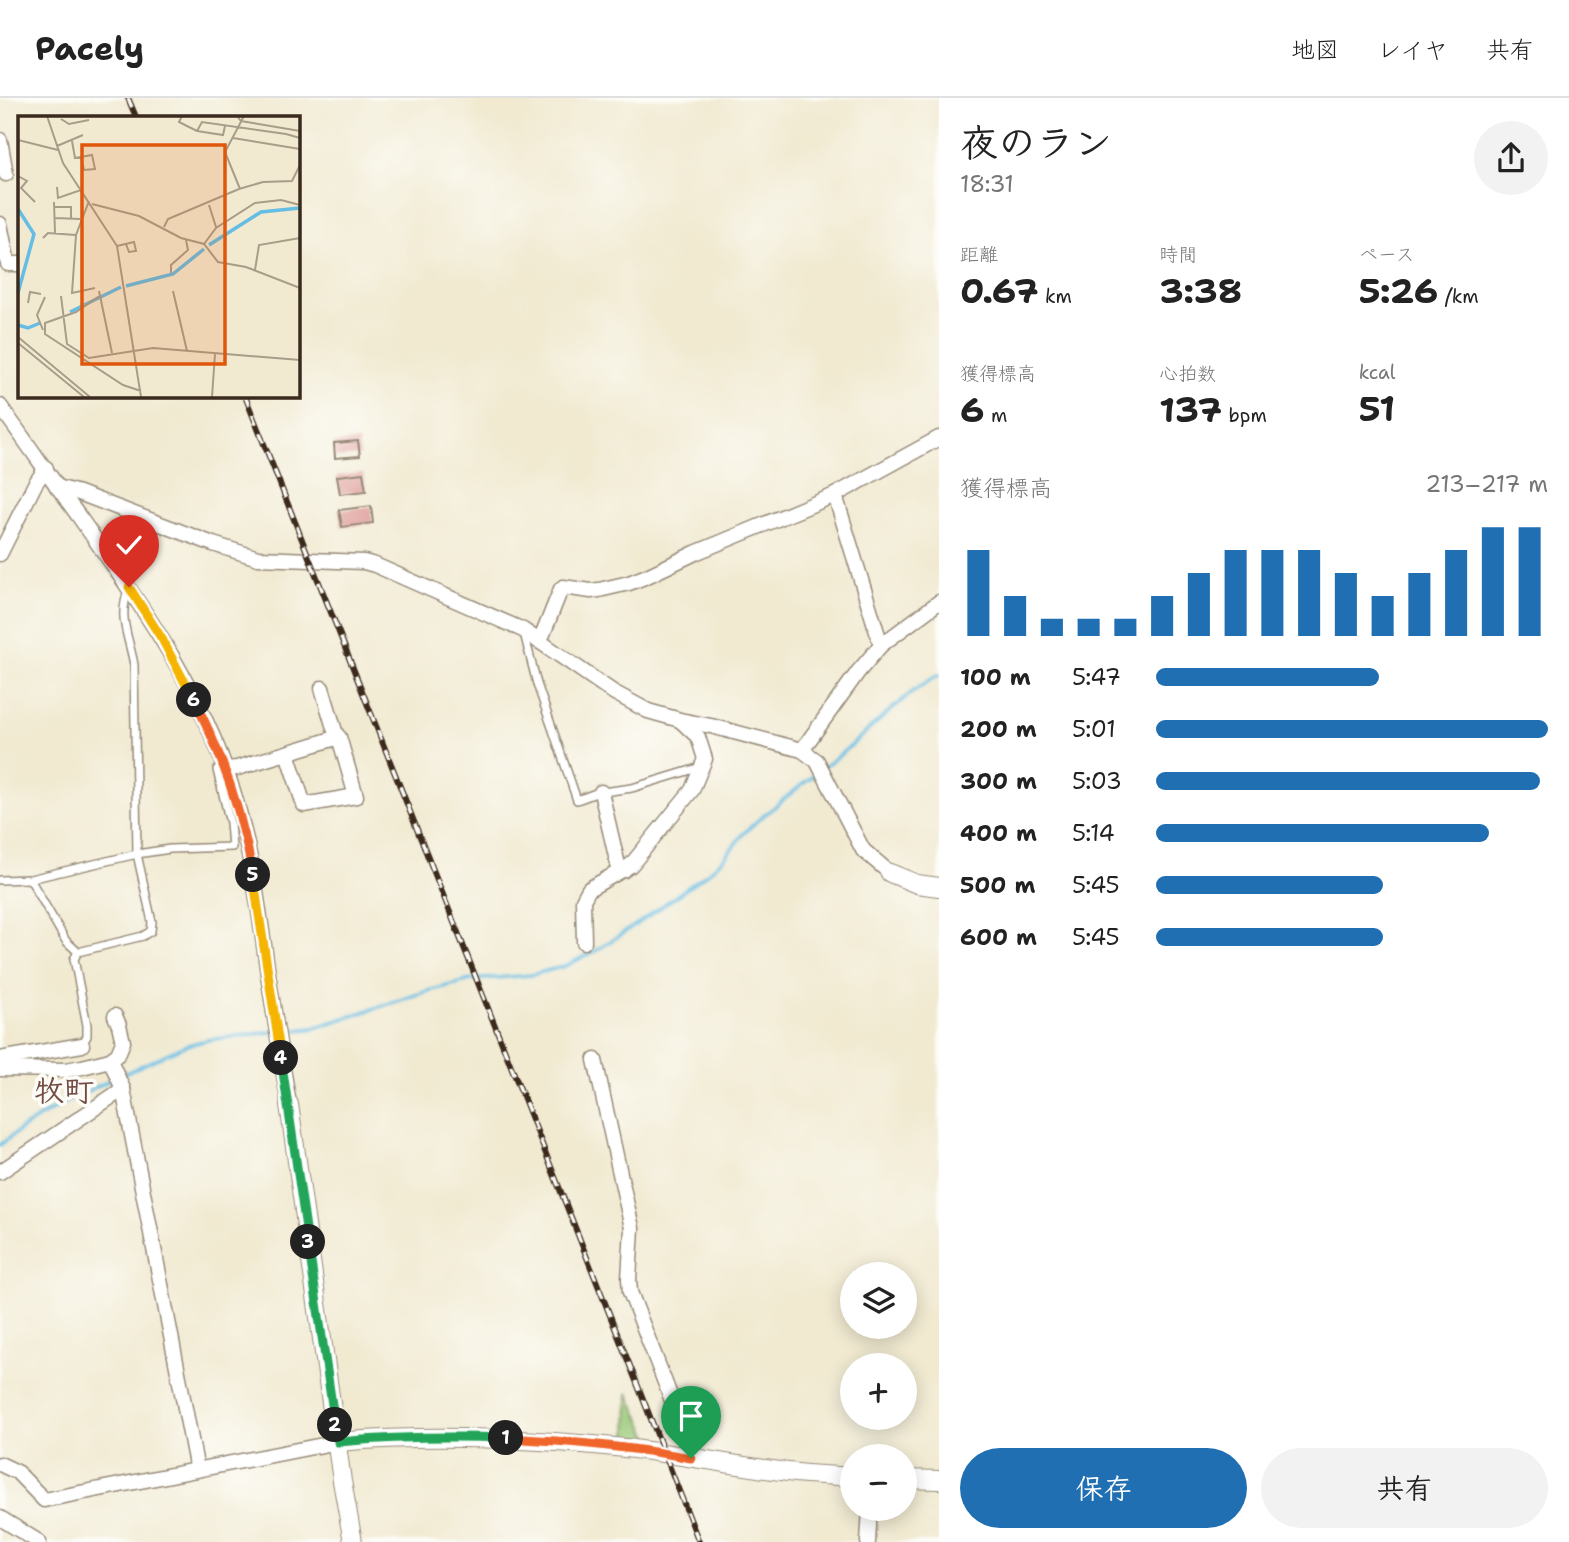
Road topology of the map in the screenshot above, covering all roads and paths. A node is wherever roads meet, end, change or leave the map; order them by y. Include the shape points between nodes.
1 (0, 140) edge
2 (8, 174) edge
3 (0, 224) edge
4 (18, 264) edge
5 (0, 406) edge
6 (939, 438) edge
7 (46, 468) junction
8 (57, 487) junction
9 (835, 495) junction
10 (0, 554) edge
11 (129, 587) junction
12 (939, 602) edge
13 (523, 630) junction
14 (538, 641) junction
15 (881, 645) junction
16 (322, 688) dead end
17 (680, 720) junction
18 (337, 738) junction
19 (802, 750) junction
20 (287, 753) junction
21 (224, 765) junction
22 (701, 767) junction
23 (601, 792) junction
24 (137, 854) junction
25 (624, 870) junction
26 (890, 873) joint
27 (30, 878) junction
28 (0, 880) edge
29 (939, 887) edge
30 (584, 942) dead end
31 (78, 952) junction
32 (115, 1016) dead end
33 (82, 1045) joint
34 (0, 1059) edge
35 (594, 1060) dead end
36 (111, 1062) junction
37 (0, 1069) edge
38 (122, 1087) junction
39 (289, 1104) joint
40 (0, 1172) edge
41 (338, 1442) junction
42 (691, 1458) junction
43 (0, 1464) edge
44 (197, 1470) junction
45 (840, 1476) edge
46 (917, 1479) edge
47 (939, 1480) edge
48 (0, 1518) edge
49 (869, 1521) edge
50 (39, 1542) edge
51 (352, 1542) edge
52 (868, 1542) edge

1 - 2 street
3 - 4 street via 8,264
5 - 7 street
6 - 9 street
7 - 8 street
7 - 10 street
8 - 11 street
8 - 13 street via 258,558 364,562
9 - 14 street via 629,583 591,591 563,587
9 - 15 street
11 - 21 street via 168,650
11 - 24 lane via 123,601 134,666
12 - 15 street
13 - 14 street
13 - 23 lane via 577,800
14 - 17 street via 635,705
15 - 19 street
16 - 18 street
17 - 19 street
17 - 22 street via 698,737 705,759
18 - 20 street
18 - 20 street via 356,796 304,805
19 - 26 street via 817,761 863,850
20 - 21 street via 237,768
21 - 24 lane via 217,770 232,847
21 - 39 street via 249,849
22 - 23 lane via 632,788
22 - 25 street via 692,790
23 - 25 street via 618,865
24 - 27 lane
24 - 31 lane via 151,931
25 - 30 street via 586,894
26 - 29 street
27 - 28 lane
27 - 31 lane via 66,941
31 - 33 lane via 74,959 87,1025
32 - 36 street via 123,1042
33 - 34 street
35 - 42 street via 632,1228 630,1293
36 - 37 street via 66,1070
36 - 38 street
38 - 40 street
38 - 44 street
39 - 41 street
41 - 42 street via 377,1438 541,1440
41 - 44 street
41 - 51 street
42 - 45 street
43 - 44 street via 17,1472 44,1500
46 - 47 street
48 - 50 street
49 - 52 street

